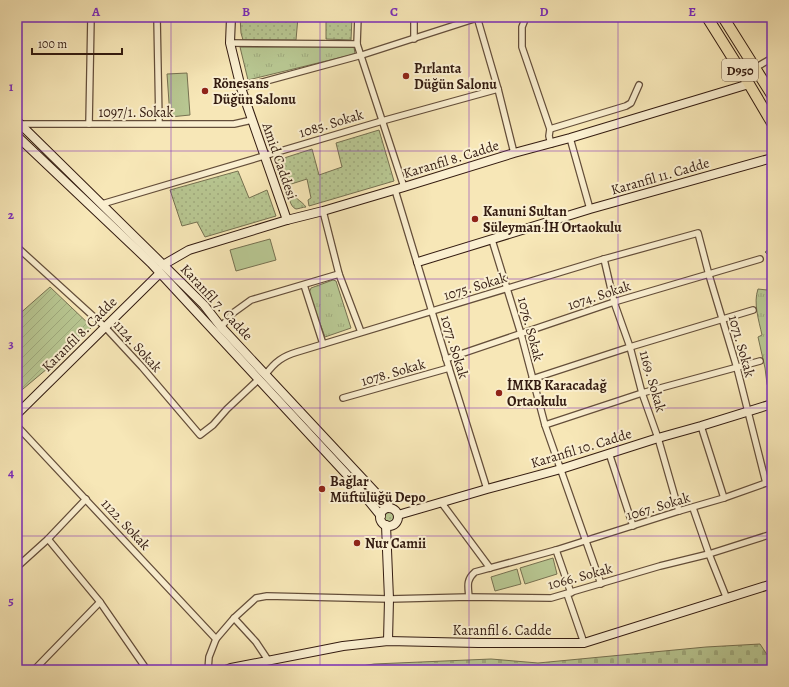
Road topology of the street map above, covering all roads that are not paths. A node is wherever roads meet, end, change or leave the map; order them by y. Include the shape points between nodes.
1 (91, 17) edge
2 (157, 17) edge
3 (231, 17) edge
4 (358, 17) edge
5 (414, 17) edge
6 (526, 17) edge
7 (707, 17) edge
8 (723, 17) edge
9 (477, 18) edge
10 (414, 39) junction
11 (230, 43) junction
12 (357, 44) junction
13 (362, 55) junction
14 (772, 58) edge
15 (755, 68) junction
16 (749, 84) junction
17 (638, 85) dead end
18 (241, 88) junction
19 (498, 90) junction
20 (772, 95) edge
21 (252, 120) junction
22 (382, 121) junction
23 (18, 123) edge
24 (159, 123) junction
25 (772, 123) edge
26 (89, 124) junction
27 (550, 129) junction
28 (18, 138) edge
29 (570, 138) junction
30 (552, 144) junction
31 (514, 154) junction
32 (265, 155) junction
33 (772, 158) edge
34 (404, 187) junction
35 (395, 190) junction
36 (102, 204) junction
37 (590, 209) junction
38 (323, 211) junction
39 (286, 220) junction
40 (698, 233) joint
41 (492, 240) junction
42 (17, 248) edge
43 (604, 259) junction
44 (760, 259) dead end
45 (418, 262) junction
46 (163, 264) junction
47 (160, 273) junction
48 (339, 274) junction
49 (709, 275) junction
50 (304, 285) junction
51 (507, 288) junction
52 (614, 302) junction
53 (753, 310) dead end
54 (431, 312) junction
55 (722, 320) junction
56 (105, 327) junction
57 (222, 327) junction
58 (362, 332) junction
59 (521, 334) junction
60 (323, 344) junction
61 (630, 347) junction
62 (446, 359) junction
63 (760, 361) dead end
64 (449, 368) junction
65 (737, 368) junction
66 (266, 374) junction
67 (259, 379) junction
68 (532, 379) junction
69 (642, 393) junction
70 (343, 398) dead end
71 (772, 404) edge
72 (747, 412) junction
73 (17, 414) edge
74 (545, 424) junction
75 (17, 426) edge
76 (701, 426) junction
77 (658, 438) junction
78 (609, 453) junction
79 (561, 469) junction
80 (769, 482) edge
81 (487, 489) junction
82 (724, 498) junction
83 (86, 499) junction
84 (441, 502) junction
85 (390, 508) junction
86 (693, 508) junction
87 (679, 511) junction
88 (381, 516) junction
89 (398, 516) junction
90 (386, 525) junction
91 (633, 526) junction
92 (772, 534) edge
93 (48, 539) junction
94 (585, 540) junction
95 (556, 550) junction
96 (709, 554) junction
97 (17, 567) edge
98 (490, 568) junction
99 (601, 584) junction
100 (772, 584) edge
101 (569, 594) junction
102 (469, 597) junction
103 (389, 599) junction
104 (727, 599) junction
105 (100, 602) junction
106 (234, 618) junction
107 (216, 639) junction
108 (388, 641) junction
109 (584, 643) junction
110 (268, 660) junction
111 (34, 670) edge
112 (147, 670) edge
113 (208, 670) edge
114 (226, 670) edge

1 - 26 street
2 - 24 street
3 - 11 street, Amid Caddesi
4 - 12 street
5 - 10 street
6 - 27 street via 522,27 522,47
7 - 16 highway, D950
8 - 15 highway, D950
9 - 10 street
9 - 19 street
10 - 13 street
11 - 12 street
11 - 18 street, Amid Caddesi
12 - 13 street
13 - 18 street
13 - 22 street
14 - 15 street
15 - 20 highway, D950
16 - 25 highway, D950
16 - 29 street, Karanfil 8. Cadde
17 - 27 street via 631,103 626,106
18 - 21 street, Amid Caddesi
19 - 22 street, 1085. Sokak
19 - 31 street
21 - 24 street, 1097/1. Sokak via 234,124
21 - 32 street, Amid Caddesi
22 - 32 street, 1085. Sokak
22 - 34 street
23 - 26 street, 1097/1. Sokak
23 - 36 street, Karanfil 7. Cadde
24 - 26 street, 1097/1. Sokak
27 - 30 street
28 - 47 street, Karanfil 7. Cadde
29 - 30 street, Karanfil 8. Cadde
29 - 37 street
30 - 31 street, Karanfil 8. Cadde
31 - 34 street, Karanfil 8. Cadde
32 - 36 street, 1085. Sokak
32 - 39 street, Amid Caddesi
33 - 37 street, Karanfil 11. Cadde
34 - 35 street, Karanfil 8. Cadde
35 - 38 street, Karanfil 8. Cadde
35 - 45 street, 1077. Sokak
36 - 46 street, Karanfil 7. Cadde
37 - 41 street, Karanfil 11. Cadde
38 - 39 street, Karanfil 8. Cadde
38 - 48 street
39 - 46 street, Karanfil 8. Cadde via 189,250
40 - 43 street, 1075. Sokak
40 - 49 street, 1071. Sokak
41 - 45 street, Karanfil 11. Cadde
41 - 51 street, 1076. Sokak
42 - 56 street, 1124. Sokak
43 - 51 street, 1075. Sokak
43 - 52 street, 1169. Sokak
44 - 49 street, 1074. Sokak
45 - 54 street, 1077. Sokak
46 - 57 street, Karanfil 7. Cadde via 204,304
47 - 56 street, Karanfil 8. Cadde
47 - 67 street, Karanfil 7. Cadde
48 - 50 street
48 - 58 street
49 - 52 street, 1074. Sokak
49 - 55 street, 1071. Sokak
50 - 57 street via 251,300 233,313
50 - 60 street
51 - 54 street, 1075. Sokak
51 - 59 street, 1076. Sokak
52 - 59 street, 1074. Sokak
52 - 61 street, 1169. Sokak
53 - 55 street
54 - 58 street, 1075. Sokak
54 - 62 street, 1077. Sokak
55 - 61 street
55 - 65 street, 1071. Sokak
56 - 67 street, 1124. Sokak via 200,435
56 - 73 street, Karanfil 8. Cadde
57 - 66 street, Karanfil 7. Cadde
58 - 60 street, 1075. Sokak
59 - 62 street, 1074. Sokak
59 - 68 street, 1076. Sokak
60 - 66 street, 1075. Sokak via 286,356 274,364
61 - 68 street
61 - 69 street, 1169. Sokak
62 - 64 street, 1077. Sokak
63 - 65 street
64 - 70 street, 1078. Sokak
64 - 81 street, 1077. Sokak
65 - 69 street
65 - 72 street, 1071. Sokak
66 - 85 street, Karanfil 7. Cadde
67 - 88 street, Karanfil 7. Cadde via 350,478
68 - 74 street, 1076. Sokak
69 - 74 street
69 - 77 street, 1169. Sokak
71 - 72 street, Karanfil 10. Cadde
72 - 76 street, Karanfil 10. Cadde
72 - 80 street, 1071. Sokak
74 - 79 street, 1076. Sokak
75 - 83 street, 1122. Sokak
76 - 77 street, Karanfil 10. Cadde
76 - 82 street
77 - 78 street, Karanfil 10. Cadde
77 - 87 street, 1169. Sokak
78 - 79 street, Karanfil 10. Cadde
78 - 91 street
79 - 81 street, Karanfil 10. Cadde
79 - 94 street, 1076. Sokak
80 - 82 street, 1067. Sokak
81 - 84 street, Karanfil 10. Cadde
82 - 86 street, 1067. Sokak
83 - 93 street
83 - 107 street, 1122. Sokak
84 - 89 street, Karanfil 10. Cadde
84 - 98 street
85 - 88 street via 382,511
85 - 89 street via 395,510
86 - 87 street, 1067. Sokak
86 - 96 street
87 - 91 street, 1067. Sokak
88 - 90 street
89 - 90 street via 395,523
90 - 103 street
91 - 94 street, 1067. Sokak
92 - 96 street, 1066. Sokak
93 - 97 street
93 - 105 street
94 - 95 street, 1067. Sokak
94 - 99 street, 1076. Sokak
95 - 98 street, 1067. Sokak
95 - 101 street
96 - 99 street, 1066. Sokak
96 - 104 street
98 - 102 street, 1067. Sokak via 470,576
99 - 101 street, 1066. Sokak
100 - 104 street, Karanfil 6. Cadde
101 - 102 street, 1066. Sokak via 551,598
101 - 109 street
102 - 103 street, 1066. Sokak
103 - 106 street, 1066. Sokak via 266,596 256,598
103 - 108 street
104 - 109 street, Karanfil 6. Cadde
105 - 111 street
105 - 112 street
106 - 107 street, 1066. Sokak
106 - 110 street
107 - 113 street, 1066. Sokak via 209,657
108 - 109 street, Karanfil 6. Cadde
108 - 110 street, Karanfil 6. Cadde via 343,646
110 - 114 street, Karanfil 6. Cadde

